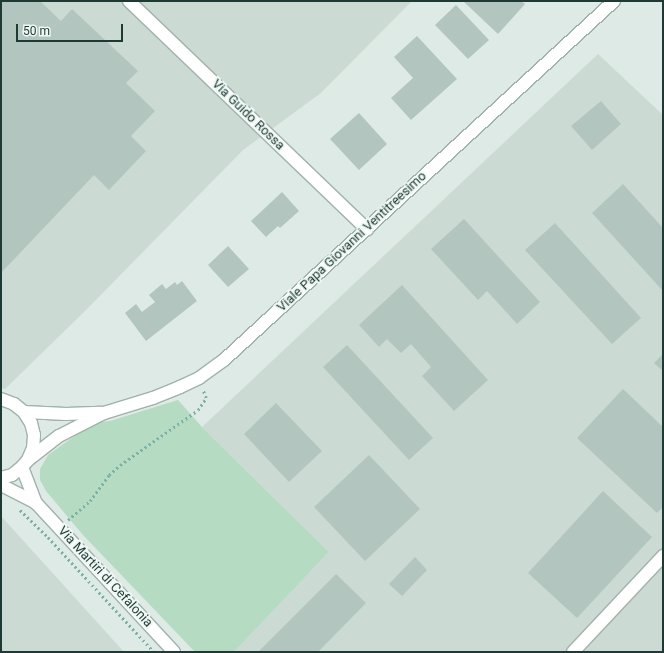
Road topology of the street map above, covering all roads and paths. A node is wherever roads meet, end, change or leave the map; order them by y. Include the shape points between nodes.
1 (129, 1) edge
2 (614, 1) edge
3 (367, 229) junction
4 (199, 378) junction
5 (1, 399) edge
6 (24, 412) junction
7 (104, 412) junction
8 (25, 463) junction
9 (1, 478) edge
10 (1, 486) edge
11 (36, 503) junction
12 (15, 507) dead end
13 (59, 527) junction
14 (48, 537) junction
15 (663, 556) edge
16 (154, 652) edge
17 (174, 652) edge
18 (573, 652) edge

1 - 3 street, Via Guido Rossa
2 - 3 street, Viale Papa Giovanni Ventitreesimo
3 - 4 street, Viale Papa Giovanni Ventitreesimo via 224,360
4 - 7 street, Viale Papa Giovanni Ventitreesimo via 153,398
4 - 13 path via 206,398 198,410 120,465 109,475 90,501
5 - 6 street via 14,404
6 - 7 street, Viale Papa Giovanni Ventitreesimo
6 - 8 street via 31,423 34,435 33,448
7 - 8 street, Viale Papa Giovanni Ventitreesimo via 59,436
8 - 9 street, Viale Papa Giovanni Ventitreesimo via 12,475
8 - 11 street, Via Martiri di Cefalonia
10 - 11 street, Via Martiri di Cefalonia
11 - 13 street, Via Martiri di Cefalonia
12 - 14 path
13 - 14 path
13 - 17 street, Via Martiri di Cefalonia
14 - 16 path
15 - 18 street

